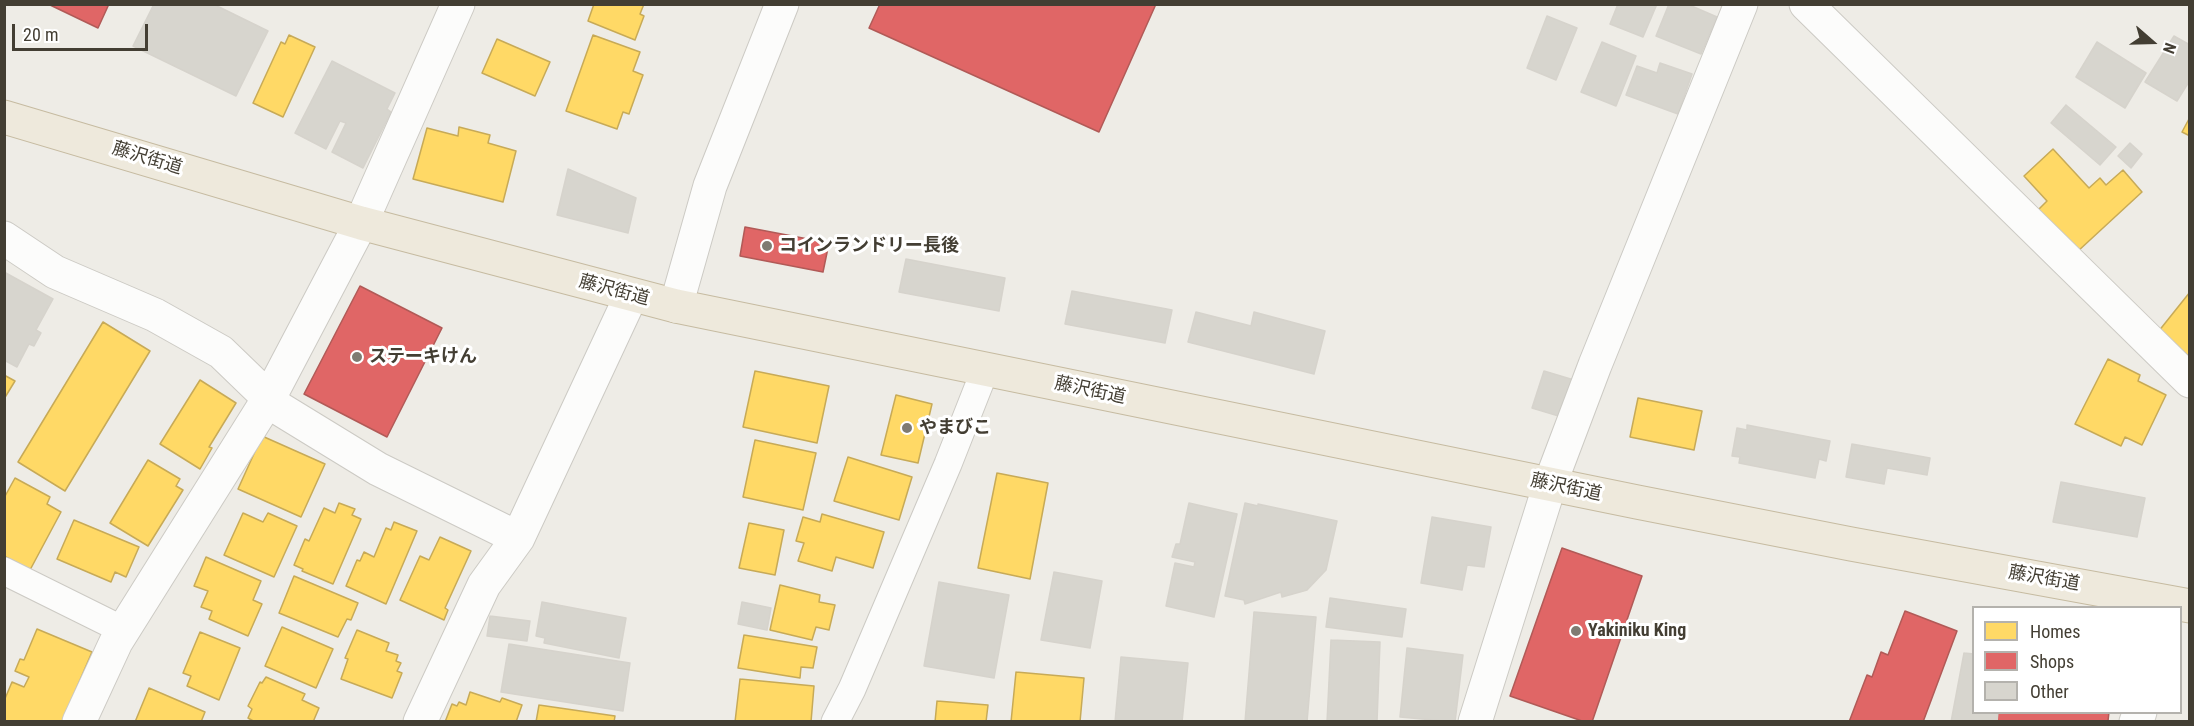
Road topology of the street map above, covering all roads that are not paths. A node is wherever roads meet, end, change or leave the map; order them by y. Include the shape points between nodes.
1 (458, 4) edge
2 (782, 4) edge
3 (1741, 4) edge
4 (1806, 4) edge
5 (5, 117) edge
6 (361, 223) junction
7 (4, 238) edge
8 (631, 296) junction
9 (676, 306) junction
10 (986, 370) junction
11 (2190, 381) edge
12 (269, 398) junction
13 (1550, 484) junction
14 (518, 538) junction
15 (4, 571) edge
16 (2183, 606) edge
17 (123, 630) junction
18 (79, 722) edge
19 (420, 722) edge
20 (835, 722) edge
21 (1474, 722) edge

1 - 6 street
2 - 9 street via 710,186
3 - 13 street via 1594,365
4 - 11 street
5 - 6 highway, 藤沢街道
6 - 8 highway, 藤沢街道
6 - 12 street
7 - 12 street via 55,272 155,315 221,352
8 - 9 highway, 藤沢街道
8 - 14 street
9 - 10 highway, 藤沢街道
10 - 13 highway, 藤沢街道
10 - 20 lane
12 - 14 street via 280,409 378,469
12 - 17 street
13 - 16 highway, 藤沢街道
13 - 21 street
14 - 19 street via 484,585
15 - 17 lane
17 - 18 street

